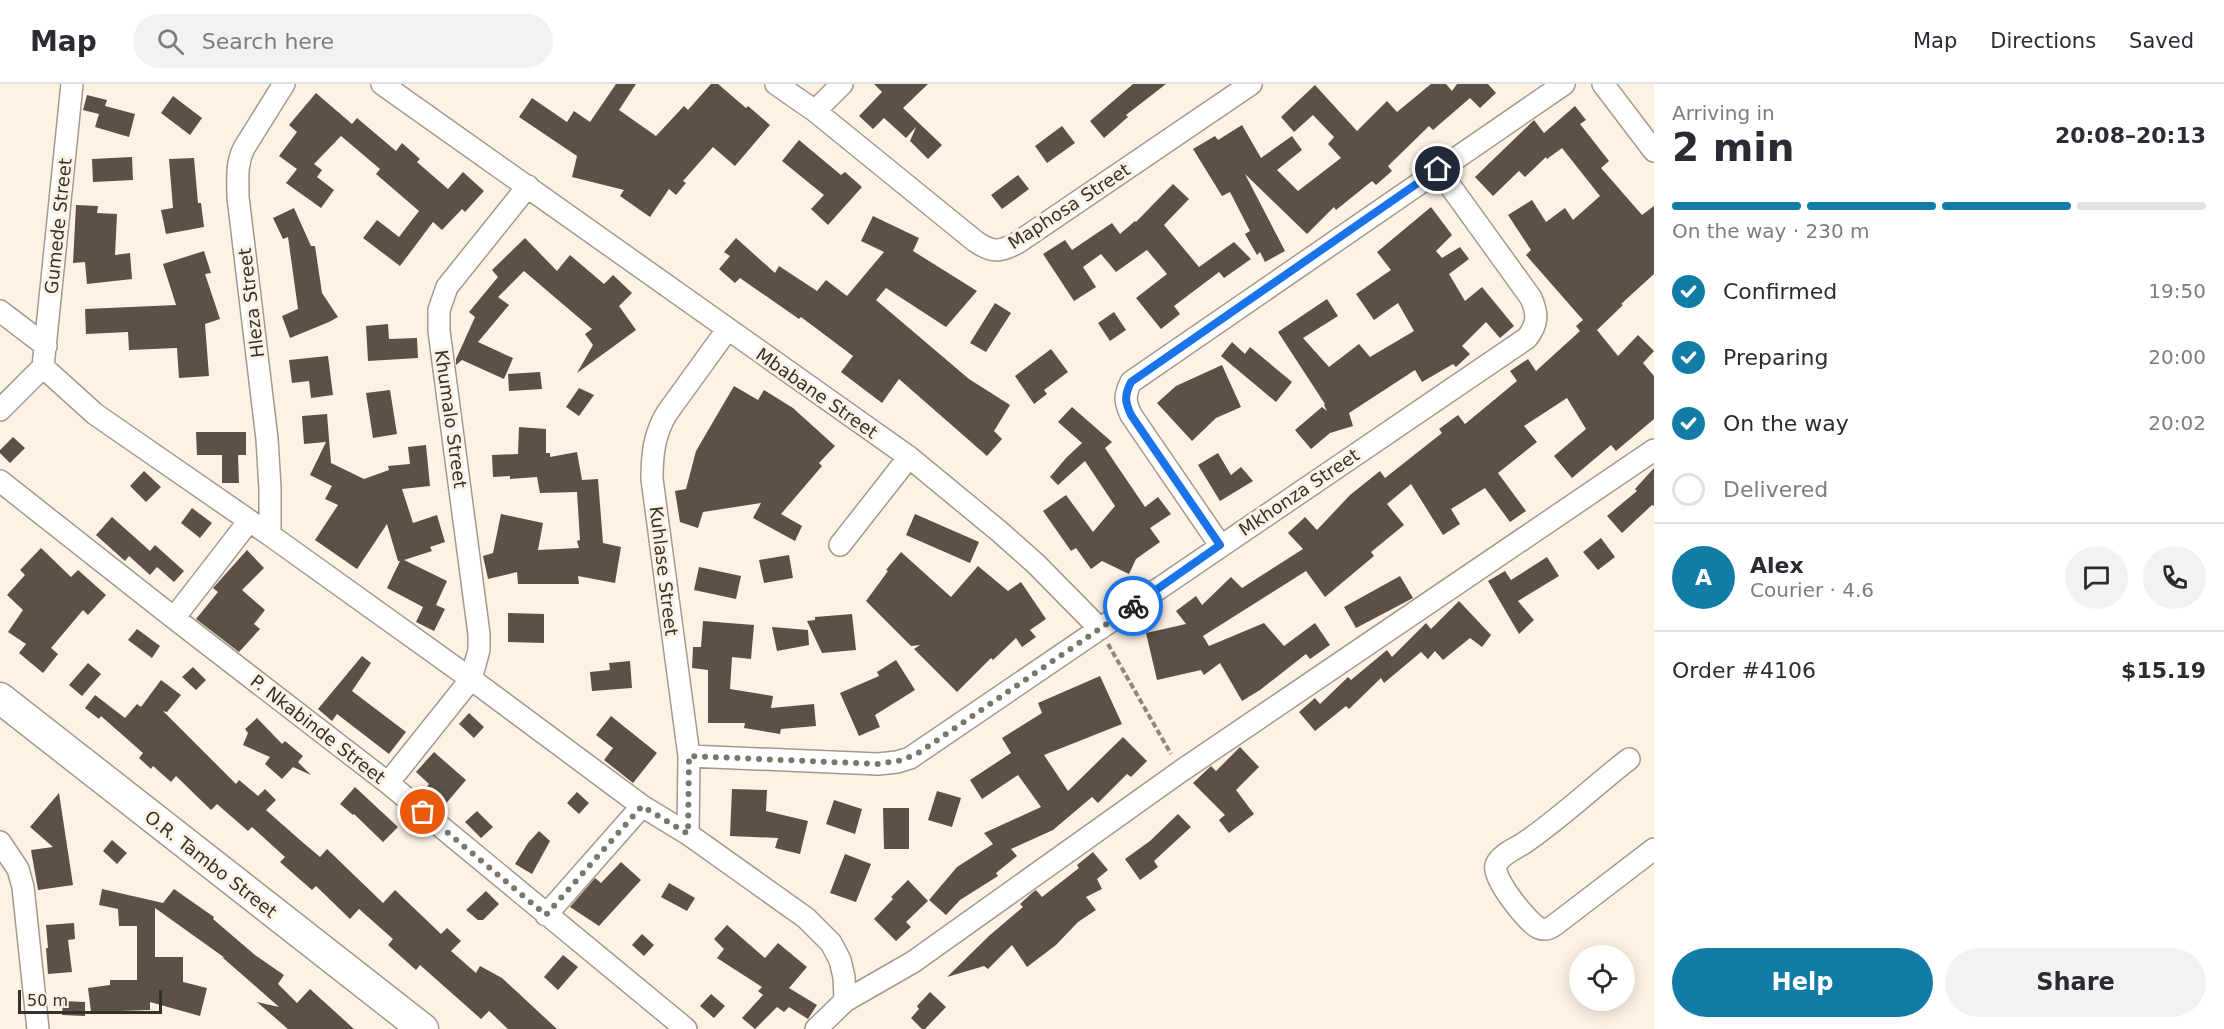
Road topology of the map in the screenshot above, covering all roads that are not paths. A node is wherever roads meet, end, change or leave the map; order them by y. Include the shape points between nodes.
1 (72, 84) edge
2 (284, 84) edge
3 (382, 84) edge
4 (776, 84) edge
5 (842, 84) edge
6 (1251, 84) edge
7 (1564, 84) edge
8 (1603, 84) edge
9 (814, 111) junction
10 (1654, 151) edge
11 (1438, 169) junction
12 (528, 186) junction
13 (0, 311) edge
14 (727, 330) junction
15 (44, 357) junction
16 (0, 410) edge
17 (1654, 450) edge
18 (909, 458) junction
19 (0, 481) edge
20 (249, 521) junction
21 (270, 535) junction
22 (840, 545) dead end
23 (1220, 545) junction
24 (174, 618) junction
25 (1100, 629) junction
26 (471, 679) junction
27 (0, 698) edge
28 (689, 756) junction
29 (1629, 759) dead end
30 (388, 783) junction
31 (642, 806) junction
32 (688, 834) junction
33 (0, 842) edge
34 (1654, 849) edge
35 (546, 915) junction
36 (845, 1001) junction
37 (38, 1029) edge
38 (423, 1029) edge
39 (686, 1029) edge
40 (816, 1029) edge

1 - 15 street, Gumede Street
2 - 21 street, Hleza Street via 244,148 237,172 267,439
3 - 12 street, Mbabane Street
4 - 9 street, Maphosa Street
5 - 9 street
6 - 9 street, Maphosa Street via 1003,250 989,249 975,241
7 - 11 street
8 - 10 street
11 - 23 street via 1131,382 1125,393 1131,415
11 - 23 street, Mkhonza Street via 1527,290 1537,314 1536,326 1514,349
12 - 14 street, Mbabane Street
12 - 26 street, Khumalo Street via 447,287 439,310 479,634
13 - 15 street
14 - 18 street, Mbabane Street
14 - 28 street, Kuhlase Street via 660,425 652,459
15 - 16 street
15 - 20 street via 95,414
17 - 36 street via 1181,771 913,962
18 - 22 street
18 - 25 street, Mbabane Street via 1036,564
19 - 24 street, P. Nkabinde Street
20 - 21 street
20 - 24 street
21 - 26 street
23 - 25 street, Mkhonza Street
24 - 30 street, P. Nkabinde Street
25 - 28 street, Mkhonza Street via 903,760 878,764
26 - 30 street
26 - 31 street
27 - 38 street, O.R. Tambo Street
28 - 32 street, Kuhlase Street
29 - 34 street via 1501,859 1495,871 1528,918 1546,929
30 - 35 street, P. Nkabinde Street
31 - 32 street
31 - 35 street
32 - 36 street via 820,930 840,960
33 - 37 street via 18,869 23,887
35 - 39 street, P. Nkabinde Street
36 - 40 street

